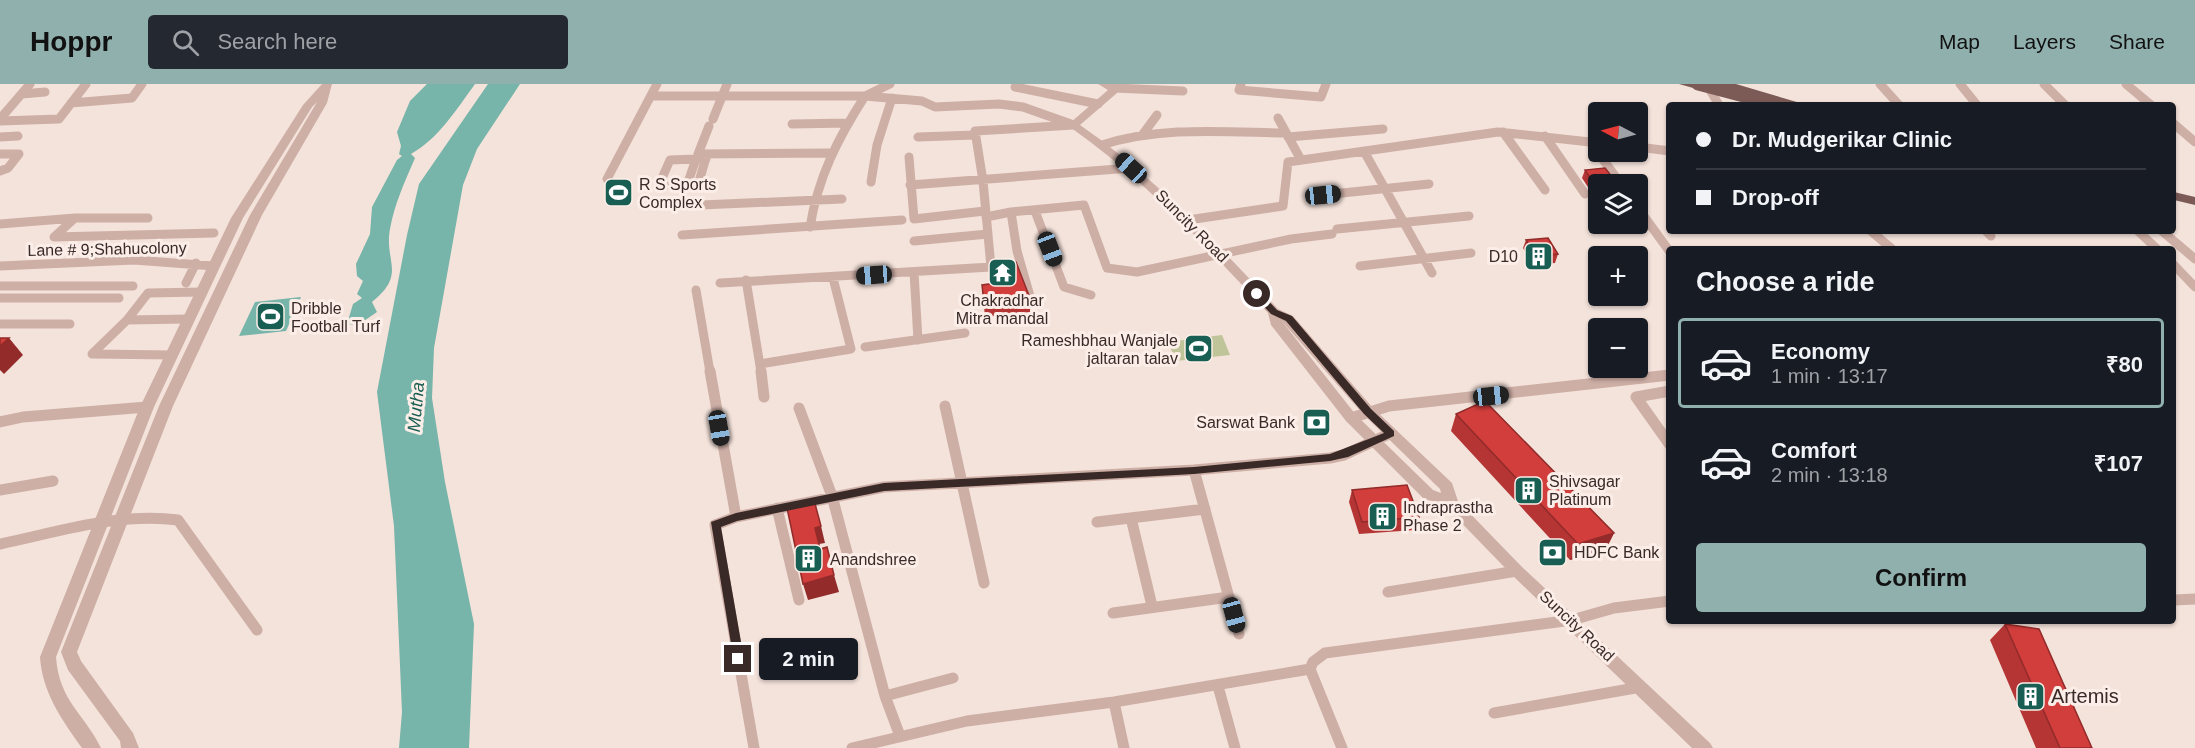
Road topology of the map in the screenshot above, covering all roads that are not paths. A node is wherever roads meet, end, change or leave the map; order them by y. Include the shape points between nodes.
1 (30, 84) edge
2 (86, 84) edge
3 (142, 84) edge
4 (657, 84) edge
5 (727, 84) edge
6 (890, 84) edge
7 (1103, 84) edge
8 (1240, 84) edge
9 (1326, 84) edge
10 (1685, 84) edge
11 (1698, 84) edge
12 (1723, 84) edge
13 (1880, 84) edge
14 (1960, 84) edge
15 (2044, 84) edge
16 (2126, 84) edge
17 (1711, 86) edge
18 (326, 87) edge
19 (1015, 87) dead end
20 (1114, 88) junction
21 (45, 92) dead end
22 (1183, 92) dead end
23 (21, 94) junction
24 (651, 96) junction
25 (865, 96) junction
26 (722, 98) junction
27 (892, 98) junction
28 (1718, 102) edge
29 (1755, 102) edge
30 (1767, 102) edge
31 (1773, 102) edge
32 (1790, 102) edge
33 (1896, 102) edge
34 (1975, 102) edge
35 (2062, 102) edge
36 (2147, 102) edge
37 (71, 103) junction
38 (1098, 104) junction
39 (3, 112) edge
40 (1157, 115) dead end
41 (1278, 118) dead end
42 (0, 120) edge
43 (848, 123) junction
44 (792, 124) dead end
45 (1074, 125) junction
46 (2176, 126) edge
47 (1383, 129) dead end
48 (1503, 132) junction
49 (1143, 134) junction
50 (975, 135) junction
51 (1286, 135) junction
52 (0, 136) edge
53 (18, 136) dead end
54 (1545, 136) junction
55 (918, 137) dead end
56 (1588, 141) edge
57 (2195, 142) edge
58 (1102, 145) junction
59 (1648, 148) edge
60 (1666, 150) edge
61 (829, 153) junction
62 (1365, 153) junction
63 (0, 154) edge
64 (909, 157) dead end
65 (703, 158) junction
66 (1301, 160) junction
67 (1131, 168) junction
68 (0, 171) edge
69 (608, 179) dead end
70 (689, 181) junction
71 (983, 181) junction
72 (871, 182) dead end
73 (1429, 184) dead end
74 (910, 185) junction
75 (1385, 189) junction
76 (1545, 190) dead end
77 (1585, 194) dead end
78 (1323, 195) dead end
79 (2176, 198) edge
80 (842, 199) dead end
81 (813, 200) junction
82 (2195, 203) edge
83 (678, 206) dead end
84 (1035, 211) junction
85 (1011, 212) junction
86 (986, 214) junction
87 (1469, 216) dead end
88 (75, 218) junction
89 (148, 218) dead end
90 (902, 220) dead end
91 (1188, 220) junction
92 (1404, 222) junction
93 (1648, 222) edge
94 (0, 224) edge
95 (810, 227) junction
96 (214, 233) dead end
97 (988, 234) junction
98 (1874, 234) edge
99 (2141, 234) edge
100 (2166, 234) edge
101 (682, 235) dead end
102 (914, 241) dead end
103 (1666, 246) edge
104 (1888, 246) edge
105 (2154, 246) edge
106 (1220, 253) junction
107 (1471, 253) dead end
108 (2195, 259) edge
109 (1425, 260) junction
110 (196, 263) junction
111 (0, 266) edge
112 (214, 266) junction
113 (1360, 266) dead end
114 (2176, 268) edge
115 (914, 272) junction
116 (1432, 273) dead end
117 (833, 278) junction
118 (746, 280) junction
119 (186, 283) dead end
120 (720, 283) dead end
121 (0, 286) edge
122 (133, 286) dead end
123 (2195, 287) edge
124 (696, 290) dead end
125 (202, 292) junction
126 (1090, 295) dead end
127 (1030, 296) edge
128 (0, 298) edge
129 (119, 298) dead end
130 (1274, 312) junction
131 (188, 319) junction
132 (127, 320) junction
133 (0, 324) edge
134 (70, 324) dead end
135 (965, 333) dead end
136 (918, 340) junction
137 (865, 347) dead end
138 (172, 354) junction
139 (760, 364) junction
140 (1666, 375) edge
141 (1666, 392) edge
142 (764, 397) dead end
143 (945, 406) dead end
144 (147, 407) junction
145 (800, 408) dead end
146 (1368, 411) junction
147 (1351, 418) junction
148 (0, 422) edge
149 (1391, 434) junction
150 (1666, 439) edge
151 (1374, 441) junction
152 (1194, 470) junction
153 (53, 481) dead end
154 (962, 484) junction
155 (0, 490) edge
156 (832, 496) junction
157 (1451, 503) junction
158 (777, 508) junction
159 (1205, 509) junction
160 (736, 517) junction
161 (1131, 518) junction
162 (121, 522) junction
163 (1097, 522) dead end
164 (100, 525) junction
165 (0, 544) edge
166 (1517, 571) junction
167 (984, 583) dead end
168 (1388, 592) dead end
169 (1228, 597) junction
170 (2195, 599) edge
171 (798, 600) dead end
172 (2176, 600) edge
173 (1666, 602) edge
174 (1152, 606) junction
175 (1113, 613) dead end
176 (1572, 620) junction
177 (257, 630) dead end
178 (1239, 634) dead end
179 (1310, 669) junction
180 (954, 678) dead end
181 (1218, 686) junction
182 (1641, 687) junction
183 (885, 696) junction
184 (1114, 702) junction
185 (1494, 712) dead end
186 (900, 736) junction
187 (93, 748) edge
188 (130, 748) edge
189 (754, 748) edge
190 (852, 748) edge
191 (1124, 748) edge
192 (1235, 748) edge
193 (1342, 748) edge
194 (1704, 748) edge

1 - 23 street
2 - 37 street
3 - 37 street via 132,98
4 - 24 street
5 - 26 street
6 - 25 street
7 - 20 street
8 - 9 street via 1239,90 1321,97
10 - 17 main road
11 - 30 main road, bridge
12 - 32 main road
13 - 33 street
14 - 34 street
15 - 35 street
16 - 36 street
17 - 28 street
17 - 29 main road
17 - 31 main road, bridge
18 - 112 street via 308,105 237,218
18 - 162 street via 322,103 252,225 166,406
19 - 38 street
20 - 22 street
20 - 38 street
21 - 23 street
23 - 39 street
24 - 26 street, Suncity Road
24 - 69 street
25 - 26 street, Suncity Road
25 - 27 street, Suncity Road
25 - 43 street
26 - 65 street via 698,154
27 - 45 street, Suncity Road via 922,101 935,107 1023,107
27 - 72 street via 877,145
37 - 42 street via 59,119
38 - 45 street
39 - 42 street
40 - 49 street
41 - 51 street
43 - 44 street
43 - 61 street
45 - 50 street via 975,131
45 - 58 street, Suncity Road
46 - 57 street
47 - 51 street
48 - 54 street
48 - 62 street
48 - 76 street
49 - 51 street
49 - 58 street
50 - 55 street
50 - 71 street
51 - 66 street
52 - 53 street
54 - 56 street
54 - 77 street
58 - 67 street, Suncity Road
59 - 60 street
61 - 65 street
61 - 81 street
62 - 66 street
62 - 75 street
63 - 68 street via 19,154 8,168
64 - 74 street
65 - 70 street
65 - 70 street via 698,183
65 - 70 street via 670,160 659,185 687,185
66 - 91 street via 1288,162 1283,206
67 - 71 street
67 - 91 street, Suncity Road
71 - 74 street
71 - 86 street
73 - 75 street
74 - 86 street via 914,219
75 - 78 street
75 - 92 street
79 - 82 main road
80 - 81 street
81 - 83 street
81 - 95 street
84 - 85 street
84 - 106 street via 1084,205 1107,267 1122,272
84 - 126 street via 1064,287
85 - 86 street
85 - 127 street
86 - 97 street
87 - 92 street
88 - 89 street
88 - 94 street
88 - 96 street via 54,237
90 - 95 street
91 - 106 street, Suncity Road
92 - 106 street
92 - 109 street
93 - 103 street
95 - 101 street
97 - 102 street
97 - 115 street via 991,267
98 - 104 street
99 - 105 street
100 - 108 street
106 - 130 street, Suncity Road
107 - 109 street
109 - 113 street
109 - 116 street
110 - 111 street, Lane # 9;Shahucolony via 124,261
110 - 112 street, Lane # 9;Shahucolony
110 - 119 street
112 - 125 street
114 - 123 street
115 - 117 street
115 - 136 street
117 - 118 street
117 - 139 street via 851,349
118 - 120 street
118 - 139 street
121 - 122 street
124 - 160 street
125 - 131 street
125 - 132 street via 148,293
128 - 129 street
130 - 146 street, Suncity Road via 1289,319
130 - 147 street, Suncity Road via 1275,322
131 - 132 street
131 - 138 street
132 - 138 street via 92,354
133 - 134 street
135 - 136 street
136 - 137 street
138 - 144 street
139 - 142 street
140 - 146 street
141 - 150 street via 1636,397
143 - 154 street via 960,458
144 - 148 street
144 - 164 street
145 - 156 street
146 - 147 street
146 - 149 street, Suncity Road
147 - 151 street, Suncity Road
149 - 151 street
149 - 157 street, Suncity Road via 1447,487
151 - 152 street via 1330,458
151 - 157 street, Suncity Road via 1428,494
152 - 154 street
152 - 159 street
153 - 155 street
154 - 156 street via 884,487
154 - 167 street
156 - 158 street
156 - 183 street
157 - 166 street, Suncity Road
158 - 160 street
158 - 171 street
159 - 161 street
159 - 169 street
160 - 189 street via 715,525
161 - 163 street
161 - 174 street
162 - 164 street
162 - 177 street via 158,517 178,520
162 - 188 street via 69,652
164 - 165 street
164 - 187 street via 47,663 53,687
166 - 168 street
166 - 176 street, Suncity Road
169 - 174 street
169 - 178 street
170 - 172 street
173 - 176 street via 1614,608
174 - 175 street
176 - 179 street via 1333,651 1318,658
176 - 182 street, Suncity Road
179 - 181 street
179 - 193 street
180 - 183 street
181 - 184 street
181 - 192 street
182 - 185 street
182 - 194 street, Suncity Road
183 - 186 street
184 - 186 street via 967,722
184 - 191 street
186 - 190 street

